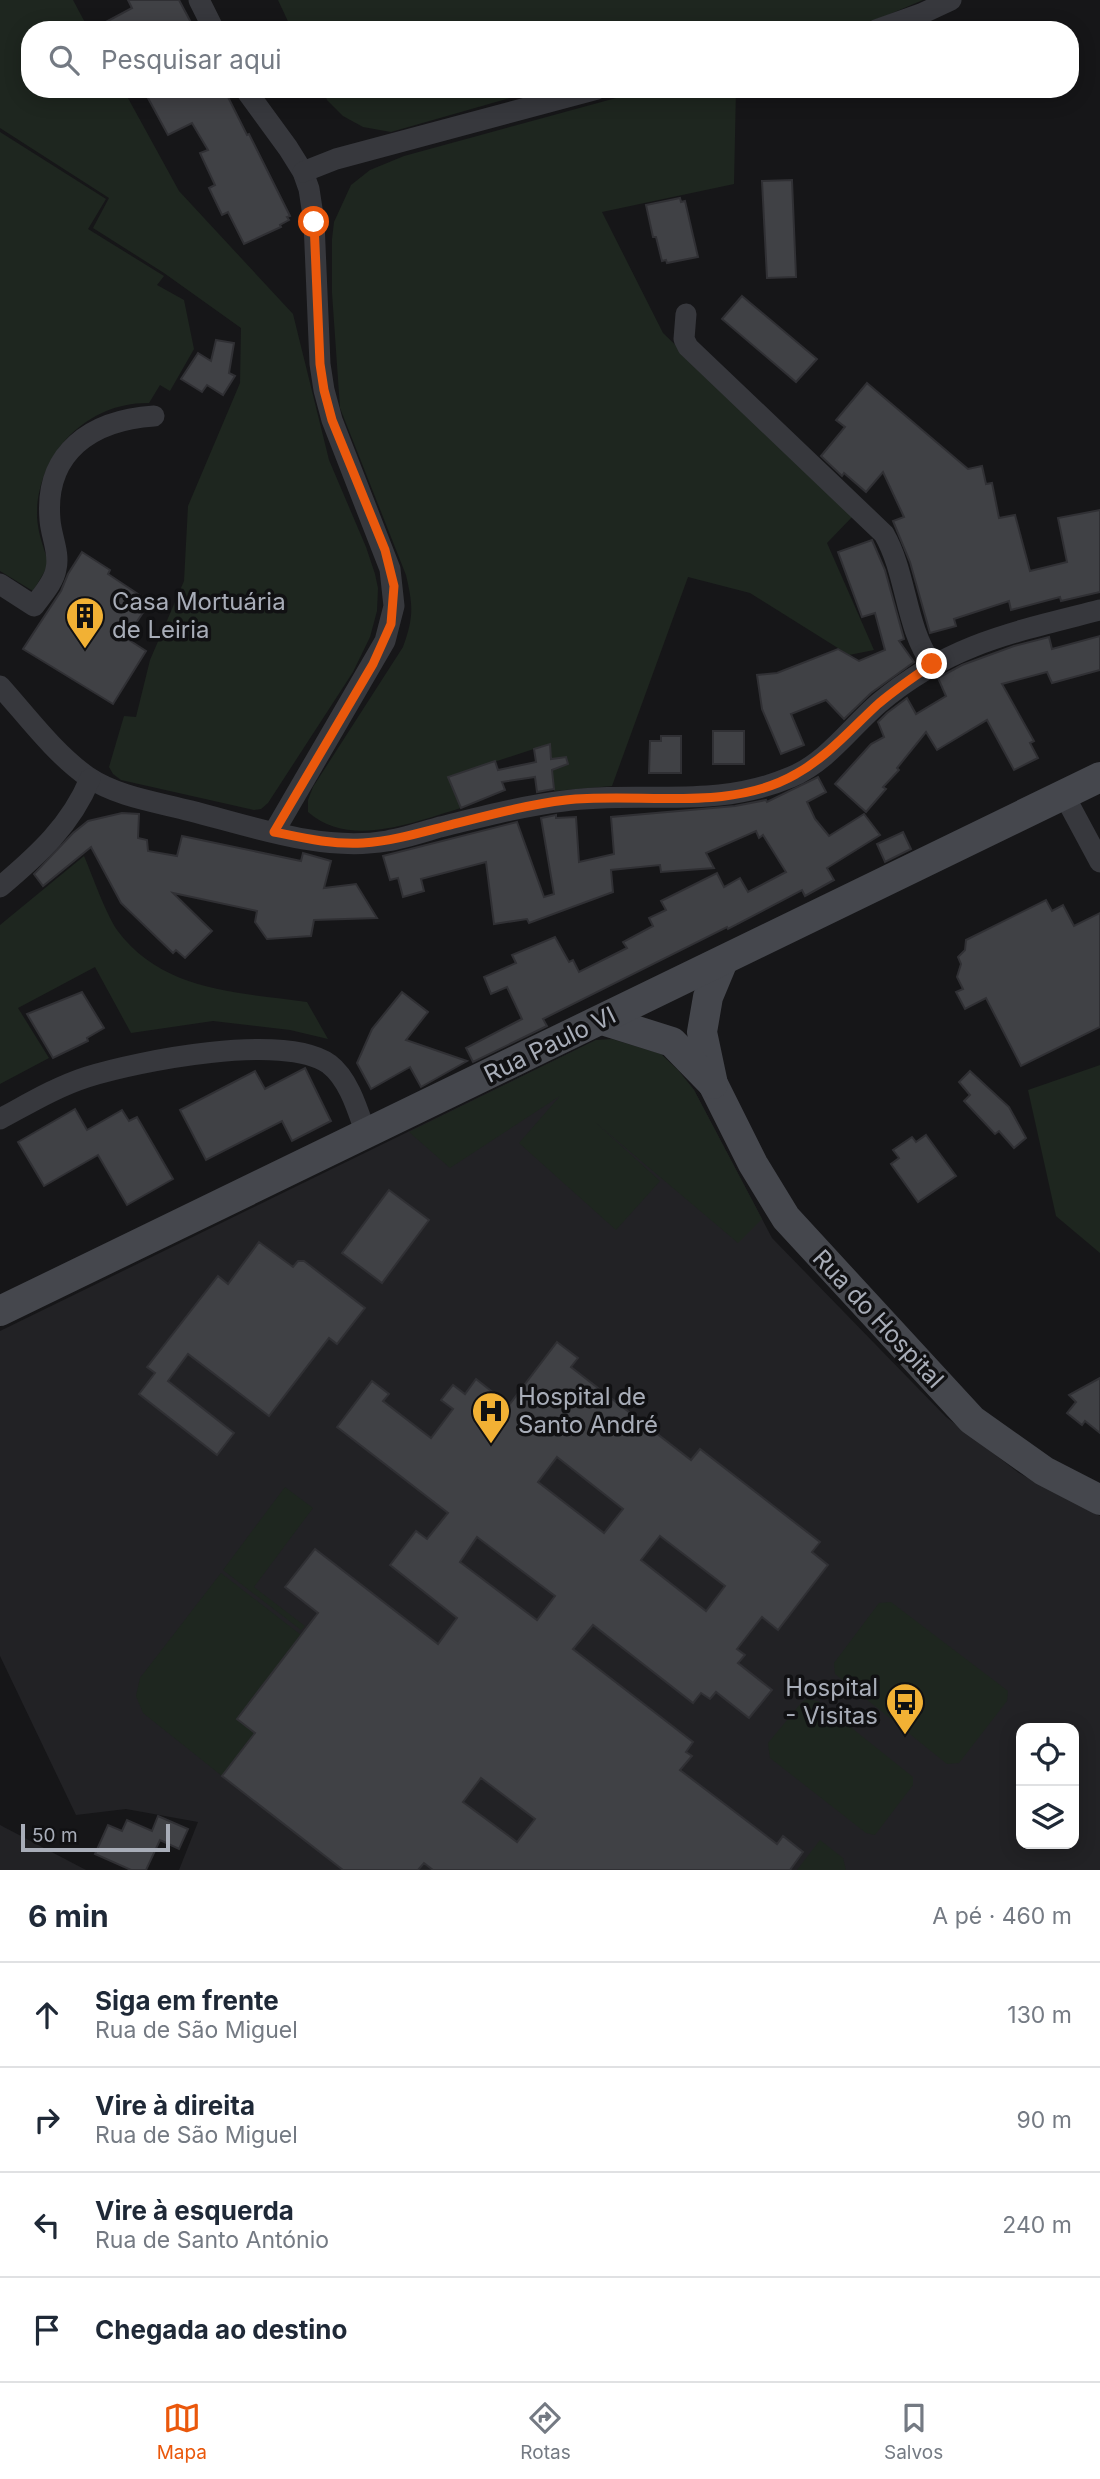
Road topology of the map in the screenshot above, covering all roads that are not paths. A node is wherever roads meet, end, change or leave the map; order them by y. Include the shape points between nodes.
1 (199, 0) edge
2 (951, 0) edge
3 (210, 21) edge
4 (901, 21) edge
5 (252, 98) edge
6 (563, 98) edge
7 (303, 172) junction
8 (686, 314) dead end
9 (154, 416) dead end
10 (0, 584) edge
11 (1100, 610) edge
12 (932, 664) junction
13 (0, 685) edge
14 (1100, 777) edge
15 (90, 779) junction
16 (1064, 795) junction
17 (1092, 831) edge
18 (274, 832) junction
19 (1100, 862) edge
20 (0, 887) edge
21 (723, 961) junction
22 (663, 990) junction
23 (602, 1020) junction
24 (702, 1032) junction
25 (672, 1042) junction
26 (713, 1084) junction
27 (0, 1119) edge
28 (366, 1134) junction
29 (0, 1311) edge
30 (1100, 1500) edge

1 - 3 street
2 - 4 street
5 - 7 street
6 - 7 street
7 - 18 street via 314,222 324,390 385,550 394,606 373,664
8 - 12 street via 684,339 688,347 884,534
9 - 10 street via 99,428 65,457 49,502 57,565 34,606
11 - 12 street via 1008,633
12 - 18 street via 796,775 756,790 674,799 567,800 378,842 336,843
13 - 15 street via 57,750
14 - 16 main road, Rua Paulo VI
15 - 18 street via 126,795
15 - 20 street via 72,816 53,840
16 - 17 street
16 - 21 main road, Rua Paulo VI
17 - 19 street
21 - 22 main road, Rua Paulo VI
21 - 24 main road, Rua do Hospital via 708,997
22 - 23 main road, Rua Paulo VI
22 - 24 main road, Rua do Hospital
22 - 25 main road
23 - 25 main road, Rua do Hospital
23 - 28 main road, Rua Paulo VI
24 - 26 main road, Rua do Hospital
25 - 26 main road, Rua do Hospital
26 - 30 main road, Rua do Hospital via 786,1218 972,1420 1044,1471
27 - 28 street via 88,1077 190,1054 266,1050 305,1054 331,1066 350,1092
28 - 29 main road, Rua Paulo VI

